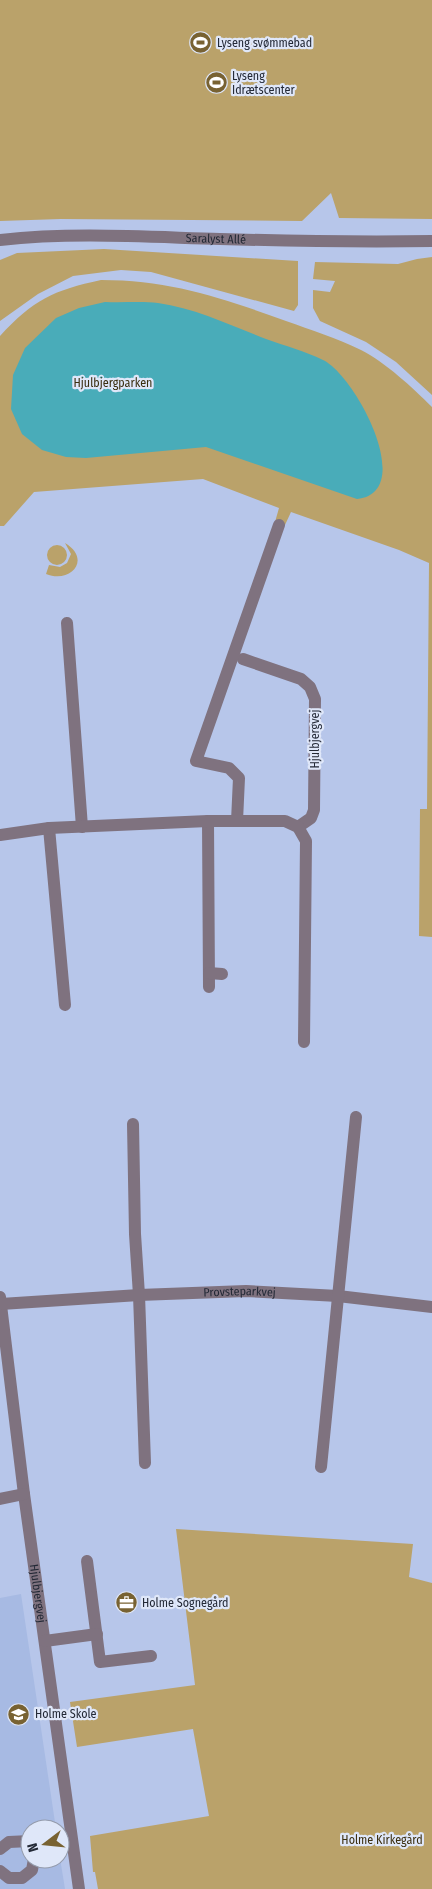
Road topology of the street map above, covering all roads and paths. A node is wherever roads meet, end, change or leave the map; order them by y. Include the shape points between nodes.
1 (0, 240) edge
2 (432, 241) edge
3 (279, 525) dead end
4 (67, 623) dead end
5 (243, 659) dead end
6 (208, 821) junction
7 (236, 821) junction
8 (82, 827) junction
9 (298, 827) junction
10 (49, 828) junction
11 (0, 835) edge
12 (209, 974) junction
13 (222, 974) dead end
14 (209, 987) dead end
15 (65, 1005) dead end
16 (304, 1042) dead end
17 (356, 1117) dead end
18 (133, 1124) dead end
19 (140, 1295) junction
20 (338, 1296) junction
21 (0, 1301) edge
22 (432, 1307) edge
23 (145, 1463) dead end
24 (321, 1467) dead end
25 (24, 1494) junction
26 (0, 1499) edge
27 (87, 1561) dead end
28 (97, 1634) junction
29 (46, 1641) junction
30 (151, 1656) dead end
31 (65, 1819) edge
32 (20, 1841) edge
33 (0, 1850) edge
34 (70, 1850) edge
35 (32, 1869) edge
36 (0, 1871) edge
37 (79, 1889) edge

1 - 2 street, Saralyst Allé via 77,236 309,242
3 - 7 street via 196,761 229,768 238,778
4 - 8 street
5 - 9 street, Hjulbjergvej via 301,679 310,687 315,699 314,810 311,818
6 - 7 street
6 - 8 street
6 - 12 street
7 - 9 street via 285,821
8 - 10 street
9 - 16 street via 306,841
10 - 11 street
10 - 15 street
12 - 13 street
12 - 14 street
17 - 20 street
18 - 19 street via 135,1234
19 - 20 street, Provsteparkvej via 246,1291
19 - 21 street, Provsteparkvej
19 - 23 street
20 - 22 street, Provsteparkvej
20 - 24 street
21 - 25 street, Hjulbjergvej
25 - 26 street
25 - 29 street, Hjulbjergvej
27 - 28 street
28 - 29 street
28 - 30 street via 100,1662
29 - 31 street, Hjulbjergvej
32 - 33 street via 9,1842
34 - 37 street, Hjulbjergvej
35 - 36 street via 22,1878 9,1878

